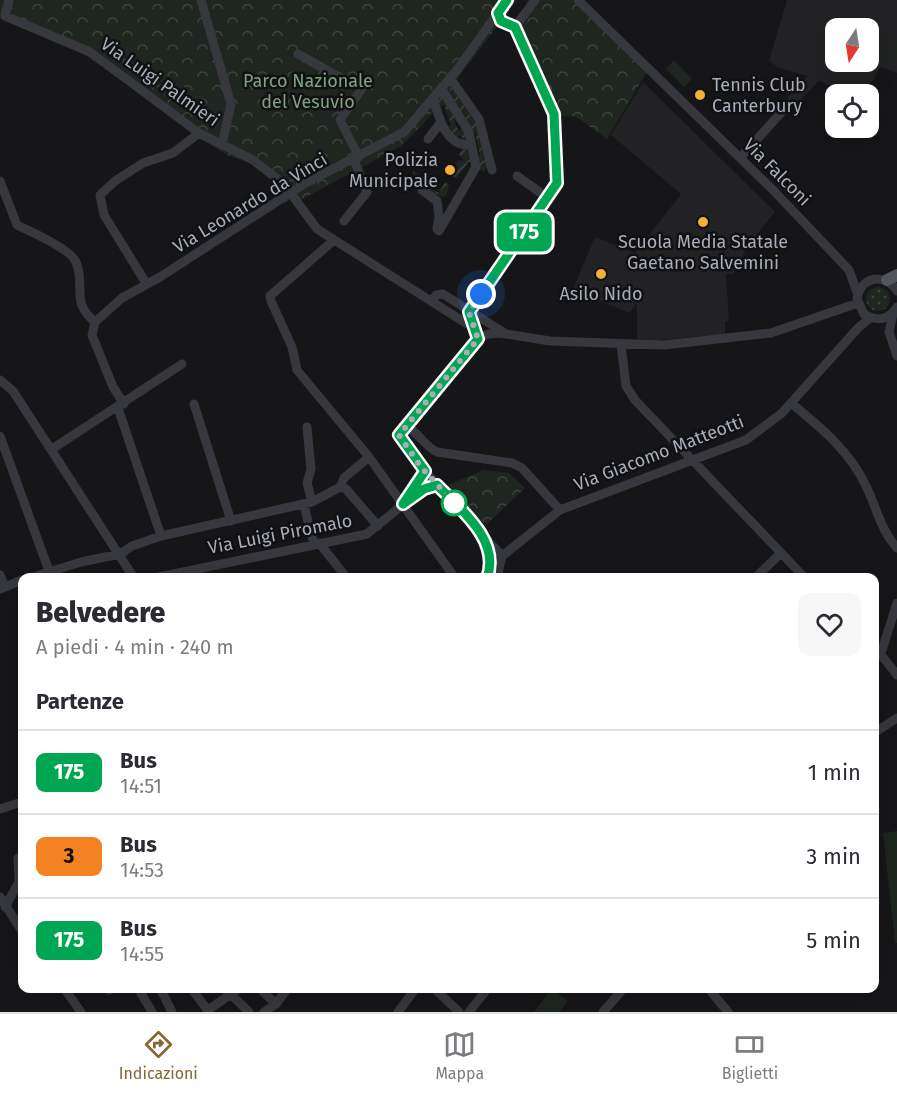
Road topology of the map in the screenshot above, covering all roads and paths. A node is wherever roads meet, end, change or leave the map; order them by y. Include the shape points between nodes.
1 (9, 0) edge
2 (201, 0) edge
3 (578, 0) edge
4 (531, 2) edge
5 (501, 5) edge
6 (2, 15) edge
7 (515, 27) junction
8 (298, 54) dead end
9 (450, 78) junction
10 (441, 88) junction
11 (433, 99) junction
12 (789, 104) dead end
13 (441, 122) junction
14 (199, 133) junction
15 (428, 139) dead end
16 (472, 145) junction
17 (222, 146) junction
18 (356, 158) junction
19 (740, 158) junction
20 (492, 170) dead end
21 (517, 176) dead end
22 (0, 181) edge
23 (463, 189) junction
24 (422, 190) dead end
25 (291, 193) junction
26 (548, 198) junction
27 (437, 201) junction
28 (344, 221) dead end
29 (334, 240) junction
30 (849, 270) junction
31 (892, 277) edge
32 (874, 279) junction
33 (146, 284) junction
34 (897, 291) edge
35 (858, 299) junction
36 (432, 302) junction
37 (895, 311) edge
38 (469, 312) junction
39 (872, 319) junction
40 (94, 322) junction
41 (472, 327) junction
42 (890, 332) junction
43 (505, 333) junction
44 (478, 339) junction
45 (621, 345) junction
46 (897, 357) edge
47 (182, 364) dead end
48 (0, 380) edge
49 (791, 403) junction
50 (194, 404) dead end
51 (121, 406) junction
52 (307, 427) dead end
53 (406, 427) junction
54 (0, 436) edge
55 (52, 449) junction
56 (369, 457) junction
57 (693, 459) junction
58 (425, 471) junction
59 (437, 485) junction
60 (340, 487) junction
61 (308, 503) junction
62 (403, 504) junction
63 (560, 510) junction
64 (231, 521) junction
65 (378, 526) junction
66 (161, 536) junction
67 (485, 537) junction
68 (317, 544) junction
69 (897, 548) edge
70 (781, 553) junction
71 (120, 554) junction
72 (502, 556) junction
73 (49, 571) junction
74 (44, 573) edge
75 (131, 573) edge
76 (178, 573) edge
77 (343, 573) edge
78 (451, 573) edge
79 (488, 573) edge
80 (498, 573) edge
81 (760, 573) edge
82 (800, 573) edge
83 (0, 575) edge
84 (18, 582) edge
85 (3, 588) edge
86 (897, 603) edge
87 (879, 647) edge
88 (879, 654) edge
89 (897, 675) edge
90 (897, 718) edge
91 (879, 730) edge
92 (18, 803) edge
93 (0, 809) edge
94 (18, 884) edge
95 (0, 897) edge
96 (5, 907) junction
97 (18, 922) edge
98 (68, 993) edge
99 (195, 993) edge
100 (227, 993) edge
101 (229, 993) edge
102 (264, 993) edge
103 (284, 993) edge
104 (412, 993) edge
105 (439, 993) edge
106 (484, 993) edge
107 (620, 993) edge
108 (712, 993) edge
109 (156, 996) edge
110 (276, 1004) junction
111 (136, 1007) dead end
112 (208, 1011) edge
113 (81, 1012) edge
114 (152, 1012) edge
115 (172, 1012) edge
116 (249, 1012) edge
117 (264, 1012) edge
118 (398, 1012) edge
119 (459, 1012) edge
120 (469, 1012) edge
121 (603, 1012) edge
122 (728, 1012) edge

1 - 6 street, Via Luigi Palmieri
2 - 17 street via 231,104
3 - 19 street, Via Falconi
4 - 7 street
5 - 7 street via 501,21
5 - 9 street, Via Leonardo da Vinci
6 - 14 street, Via Luigi Palmieri via 90,52
7 - 26 street via 554,114 557,183
8 - 18 street via 363,87 340,120
9 - 10 street, Via Leonardo da Vinci
9 - 20 street via 479,119
10 - 11 street, Via Leonardo da Vinci
10 - 16 street via 469,132
11 - 13 street
11 - 18 street, Via Leonardo da Vinci via 404,132
12 - 19 street
13 - 15 street
13 - 16 street via 455,142
14 - 17 street, Via Luigi Palmieri
14 - 33 street via 173,153 143,163 100,195 104,215
16 - 23 street via 476,167
17 - 25 street, Via Luigi Palmieri via 253,160
18 - 25 street, Via Leonardo da Vinci
18 - 28 street via 367,192
19 - 30 street, Via Falconi
21 - 26 street
22 - 40 street via 17,225 72,255 76,261 79,301 83,312
23 - 27 street via 446,201
23 - 27 street via 439,231
24 - 27 street
25 - 29 street, Via Luigi Palmieri via 317,229
25 - 33 street, Via Leonardo da Vinci
26 - 38 street
29 - 36 street, Via Luigi Palmieri
29 - 56 street via 270,296 292,347 297,370
30 - 32 street, Via Falconi
30 - 35 street, Via Falconi
31 - 32 street, Via Falconi
31 - 34 street
32 - 35 street via 863,284
33 - 40 street, Via Leonardo da Vinci
35 - 39 street, Via Falconi via 864,314
35 - 45 street via 771,333 664,345
36 - 38 street via 442,294
36 - 41 street, Via Luigi Palmieri
37 - 39 street
37 - 42 street
38 - 41 street
38 - 43 street
39 - 42 street, Via Falconi
39 - 49 street, Via Giacomo Matteotti via 858,328
40 - 51 street via 92,335
41 - 44 street
42 - 46 street
43 - 44 street
43 - 45 street via 532,340
44 - 53 street
45 - 57 street via 629,393
47 - 51 street
48 - 55 street via 13,391
49 - 57 street, Via Giacomo Matteotti via 746,440
49 - 69 street via 839,444 866,485 885,534
50 - 64 street
51 - 55 street
51 - 66 street
52 - 61 street
53 - 58 street via 399,434 400,439
53 - 63 street via 437,452 517,465
54 - 73 street
55 - 71 street
56 - 60 street via 344,478
56 - 62 street
57 - 63 street, Via Giacomo Matteotti
57 - 70 street
58 - 59 street
58 - 62 street, Via Luigi Piromalo
59 - 62 street, Via Luigi Piromalo
59 - 67 street
60 - 61 street
60 - 65 street
61 - 64 street
61 - 68 street via 311,535
62 - 65 street, Via Luigi Piromalo
62 - 78 street
63 - 72 street, Via Giacomo Matteotti
64 - 66 street
65 - 68 street, Via Luigi Piromalo via 368,534
66 - 71 street
67 - 72 street
67 - 79 street
68 - 76 street, Via Luigi Piromalo
68 - 77 street
70 - 81 street
70 - 82 street
71 - 73 street
71 - 75 street
72 - 80 street
73 - 74 street
83 - 85 street
84 - 85 street
86 - 87 street
88 - 89 street
90 - 91 street
92 - 93 street
94 - 96 street
95 - 96 street
96 - 97 street
98 - 113 street
99 - 112 street
100 - 112 street
101 - 116 street
102 - 110 street
103 - 110 street
104 - 118 street
105 - 119 street
106 - 120 street
107 - 121 street
108 - 122 street
109 - 111 street
109 - 114 street
109 - 115 street
110 - 117 street

